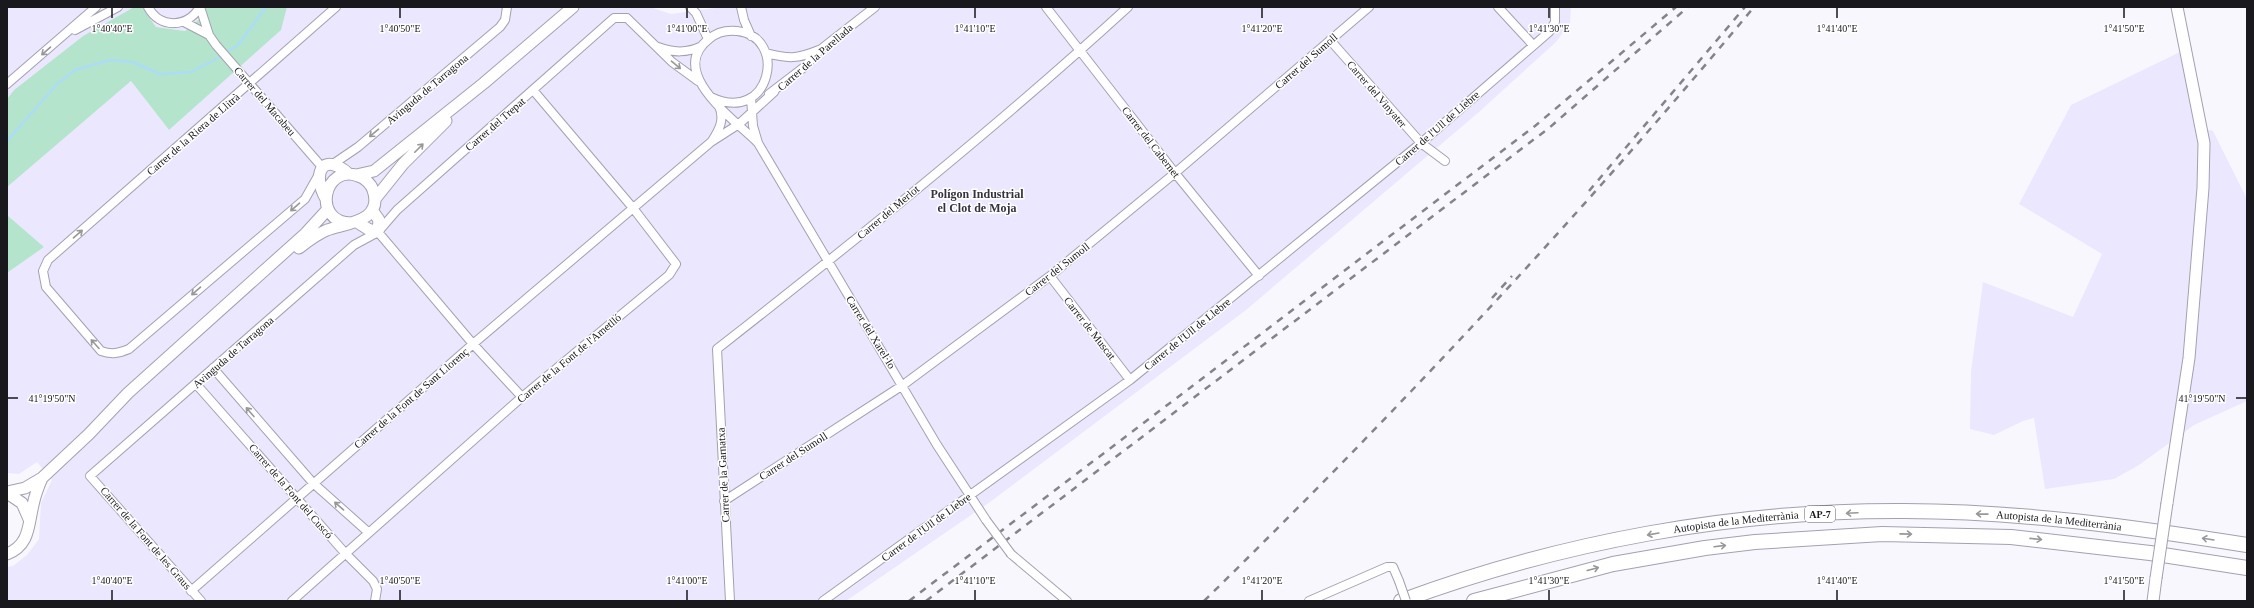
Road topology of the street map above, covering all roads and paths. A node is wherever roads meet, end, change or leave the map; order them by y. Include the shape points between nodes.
1 (96, 7) edge
2 (118, 7) edge
3 (148, 7) edge
4 (200, 7) edge
5 (336, 7) edge
6 (507, 7) edge
7 (573, 7) edge
8 (690, 7) edge
9 (741, 7) edge
10 (874, 7) edge
11 (1046, 7) edge
12 (1128, 7) edge
13 (1369, 7) edge
14 (1498, 7) edge
15 (1555, 7) edge
16 (2177, 7) edge
17 (184, 22) junction
18 (209, 35) junction
19 (751, 36) junction
20 (60, 38) junction
21 (1330, 40) junction
22 (705, 42) junction
23 (1533, 45) junction
24 (656, 46) junction
25 (820, 50) junction
26 (1079, 51) junction
27 (766, 53) junction
28 (698, 81) junction
29 (250, 83) junction
30 (484, 83) junction
31 (7, 84) edge
32 (533, 90) junction
33 (774, 92) junction
34 (711, 97) junction
35 (752, 97) junction
36 (718, 104) junction
37 (751, 114) junction
38 (739, 124) junction
39 (711, 142) junction
40 (758, 143) junction
41 (1421, 143) junction
42 (1445, 161) dead end
43 (333, 164) junction
44 (320, 171) junction
45 (1175, 173) junction
46 (353, 175) junction
47 (375, 199) junction
48 (327, 204) junction
49 (633, 208) junction
50 (372, 210) junction
51 (354, 223) junction
52 (378, 232) junction
53 (829, 261) junction
54 (1050, 276) junction
55 (1260, 276) junction
56 (248, 286) junction
57 (473, 344) junction
58 (717, 349) joint
59 (213, 368) junction
60 (1130, 380) junction
61 (196, 384) junction
62 (903, 385) junction
63 (522, 397) junction
64 (90, 476) joint
65 (42, 478) junction
66 (313, 483) junction
67 (7, 492) edge
68 (969, 496) junction
69 (297, 498) junction
70 (724, 501) junction
71 (30, 526) junction
72 (368, 532) junction
73 (2247, 545) edge
74 (345, 553) junction
75 (7, 554) edge
76 (2247, 568) edge
77 (191, 591) junction
78 (201, 601) edge
79 (292, 601) edge
80 (375, 601) edge
81 (730, 601) edge
82 (823, 601) edge
83 (1067, 601) edge
84 (1309, 601) edge
85 (1401, 601) edge
86 (1406, 601) edge
87 (1474, 601) edge
88 (2155, 601) edge

1 - 20 street
2 - 20 street
3 - 17 street via 162,22
4 - 17 street via 196,14
4 - 18 street, Carrer del Macabeu
5 - 29 street, Carrer de la Riera de Llitrà
6 -> 43 street, Avinguda de Tarragona via 500,27 358,147
7 - 30 street
8 - 22 street via 696,13
9 - 19 street
10 - 25 street, Carrer de la Parellada
11 - 26 street, Carrer del Cabernet
12 - 26 street, Carrer del Merlot
13 - 21 street, Carrer del Sumoll
14 - 23 street
15 - 23 street, Carrer de l'Ull de Llebre via 1555,22 1549,32
16 - 88 street, bridge via 2204,143 2203,188 2188,358 2156,578
17 - 18 street, Carrer del Macabeu
18 - 29 street, Carrer del Macabeu
19 - 22 street via 729,31 718,33
19 - 27 street
20 -> 31 street
21 - 41 street, Carrer del Vinyater
21 - 45 street, Carrer del Sumoll
22 - 24 street via 682,52 668,51
22 - 28 street via 696,63
23 - 41 street, Carrer de l'Ull de Llebre
24 -> 28 street via 672,62
24 - 32 street, Carrer del Trepat via 627,18 614,18
25 - 27 street via 799,58 784,58
25 - 33 street, Carrer de la Parellada
26 - 45 street, Carrer del Cabernet
26 - 53 street, Carrer del Merlot
27 - 35 street via 767,77 762,88
28 - 34 street
29 - 44 street, Carrer del Macabeu
44 -> 29 street, Carrer de la Riera de Llitrà via 305,199 129,349 111,354 101,351 46,287 43,272 48,260
30 - 46 street via 374,171
47 -> 30 street via 403,164
32 - 49 street, Carrer de la Font de l'Ametlló
32 - 52 street, Carrer del Trepat via 397,210
33 - 35 street, Carrer de la Parellada
33 - 37 street, Carrer de la Parellada
34 - 35 street via 731,103 743,102
34 - 36 street
35 - 37 street
36 - 38 street
36 - 39 street, Carrer de la Parellada via 721,125
37 - 38 street, Carrer de la Parellada
37 - 40 street
38 - 39 street, Carrer de la Parellada
38 - 40 street
39 - 49 street, Carrer de la Parellada
40 - 53 street, Carrer del Xarel·lo
41 - 42 street, Carrer del Vinyater
41 - 55 street, Carrer de l'Ull de Llebre
43 - 44 street
43 - 46 street
44 - 48 street via 320,188
45 - 54 street, Carrer del Sumoll
45 - 55 street, Carrer del Cabernet
46 - 47 street via 370,184
46 - 48 street via 338,177 332,182 328,188
47 - 50 street
48 - 51 street via 337,219
48 - 56 street via 306,233
49 - 57 street, Carrer de la Font de Sant Llorenç
49 - 63 street, Carrer de la Font de l'Ametlló via 676,264 669,275
50 - 51 street via 366,218
50 - 52 street via 379,220
51 - 52 street
51 - 56 street via 315,236
52 - 57 street
52 - 59 street, Avinguda de Tarragona via 354,245
53 - 58 street, Carrer del Merlot
53 - 62 street, Carrer del Xarel·lo
54 - 60 street, Carrer de Muscat
54 - 62 street, Carrer del Sumoll
55 - 60 street, Carrer de l'Ull de Llebre
56 - 65 street via 128,393
57 - 63 street
57 - 66 street, Carrer de la Font de Sant Llorenç
58 - 70 street, Carrer de la Garnatxa
59 - 61 street, Avinguda de Tarragona
66 -> 59 street, Carrer de la Font del Cuscó
60 - 68 street, Carrer de l'Ull de Llebre
61 - 64 street, Avinguda de Tarragona
61 - 69 street, Carrer de la Font del Cuscó
62 - 68 street, Carrer del Xarel·lo
62 - 70 street, Carrer del Sumoll
63 - 72 street, Carrer de la Font de l'Ametlló
64 - 77 street, Carrer de la Font de les Graus
65 - 67 street via 25,488
65 - 71 street via 35,495
66 - 69 street, Carrer de la Font de Sant Llorenç
72 -> 66 street, Carrer de la Font del Cuscó
67 - 71 street via 24,506 29,515
68 - 82 street, Carrer de l'Ull de Llebre
68 - 83 street, Carrer del Xarel·lo, bridge via 1011,554
69 - 74 street, Carrer de la Font del Cuscó
69 - 77 street, Carrer de la Font de Sant Llorenç
70 - 81 street, Carrer de la Garnatxa
71 - 75 street via 22,545
72 - 74 street, Carrer de la Font de l'Ametlló
73 -> 85 highway, Autopista de la Mediterrània / AP-7 via 2106,523 2000,514 1904,511 1820,514 1716,524 1584,547 1458,581
74 - 79 street, Carrer de la Font de l'Ametlló
74 - 80 street, Carrer de la Font del Cuscó via 373,581 377,589
87 -> 76 highway, Autopista de la Mediterrània / AP-7 via 1613,564 1705,548 1755,542 1882,534 2011,537 2150,553
77 - 78 street, Carrer de la Font de les Graus
84 - 86 street, bridge via 1387,567 1393,567

